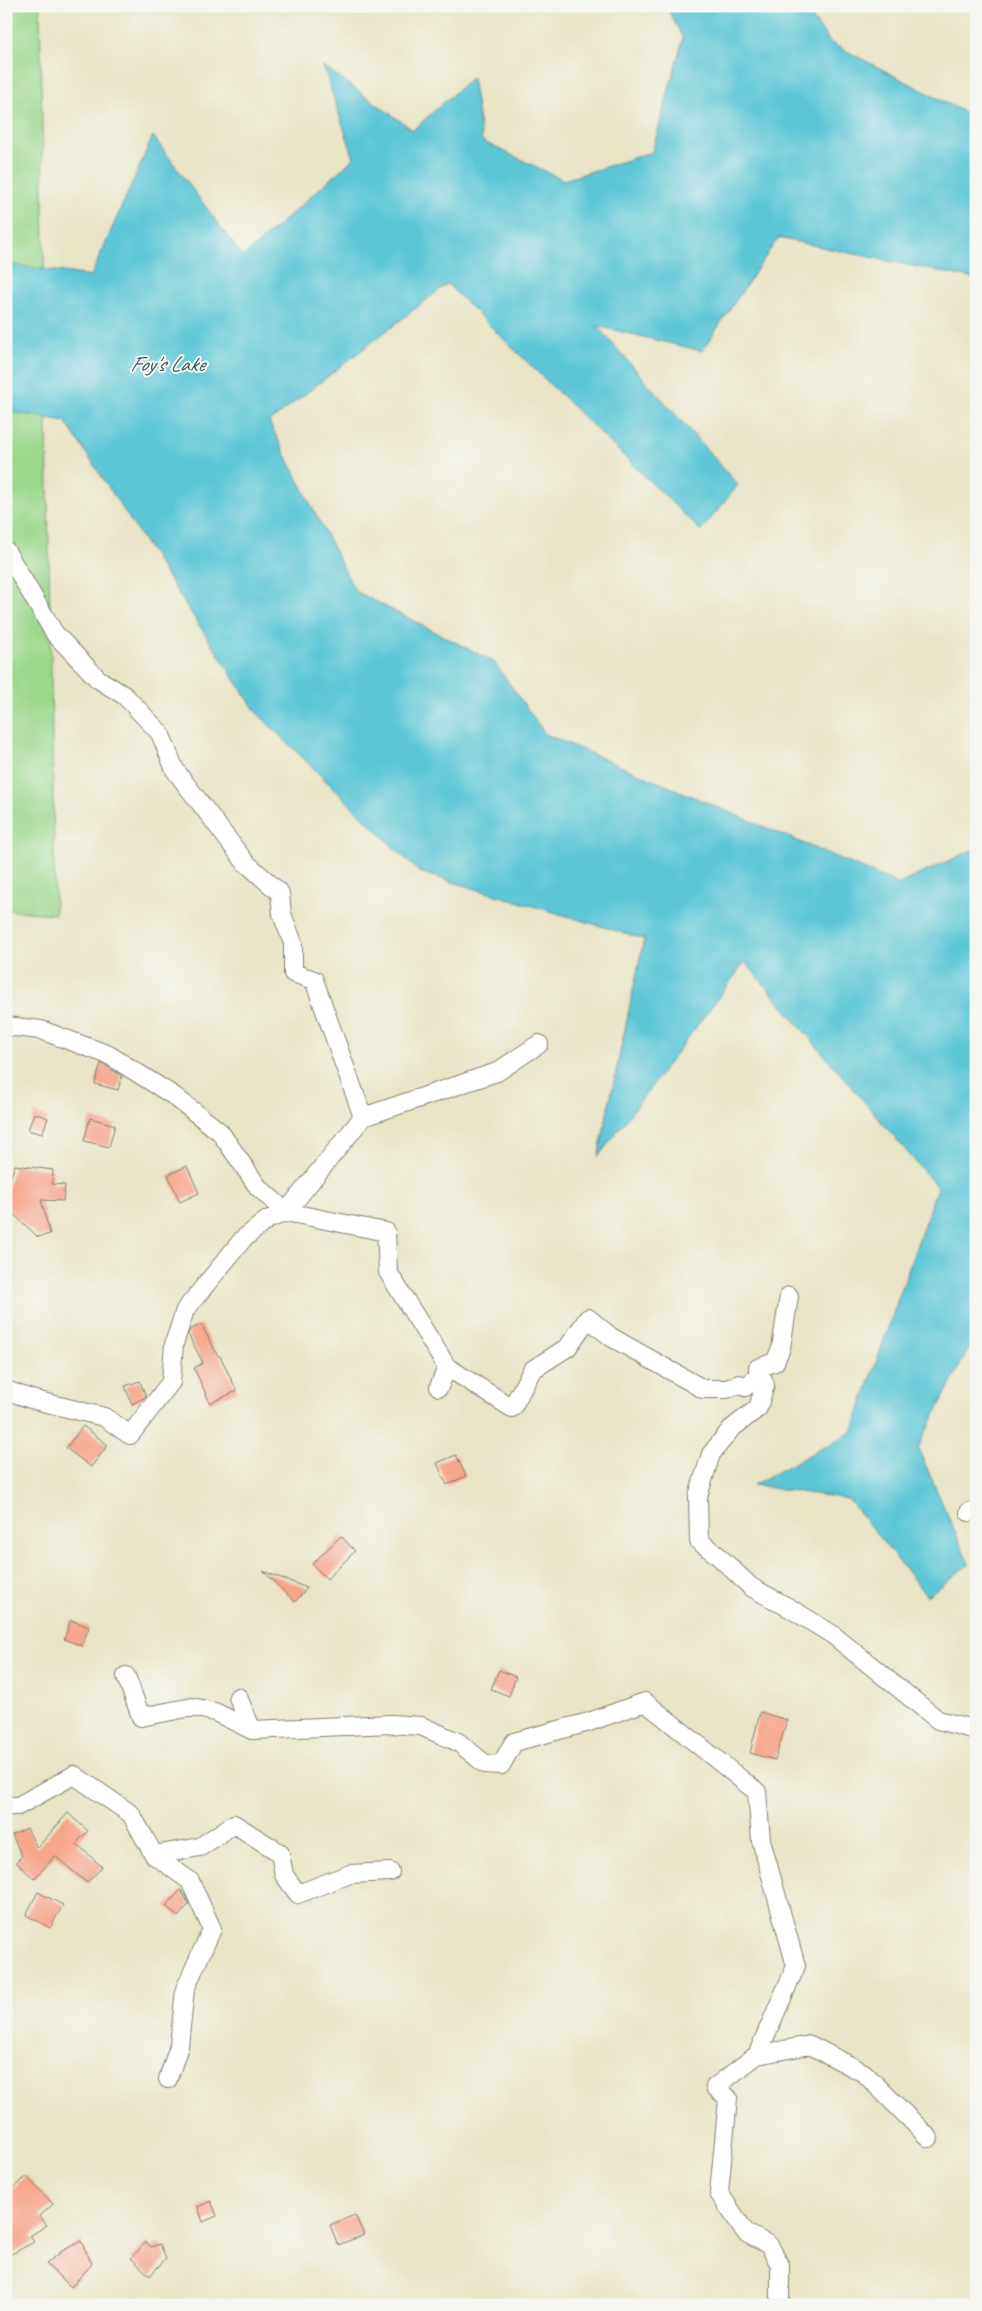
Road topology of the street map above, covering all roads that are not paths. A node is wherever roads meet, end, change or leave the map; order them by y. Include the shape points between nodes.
1 (6, 551) edge
2 (6, 1026) edge
3 (539, 1044) dead end
4 (362, 1117) junction
5 (286, 1212) junction
6 (790, 1296) dead end
7 (447, 1367) junction
8 (758, 1368) junction
9 (439, 1387) dead end
10 (6, 1390) edge
11 (126, 1676) dead end
12 (238, 1697) dead end
13 (252, 1730) junction
14 (976, 1730) edge
15 (6, 1806) edge
16 (154, 1855) junction
17 (390, 1872) dead end
18 (757, 2055) junction
19 (168, 2080) dead end
20 (929, 2138) dead end
21 (780, 2305) edge

1 - 4 street via 55,634 98,679 125,696 160,733 174,770 245,862 280,893 282,914 293,943 293,973 314,980
2 - 5 street via 41,1030 109,1055 174,1096 220,1132 258,1187
3 - 4 street via 497,1072
4 - 5 street
5 - 7 street via 386,1232 388,1272
5 - 10 street via 267,1220 243,1239 185,1310 174,1344 172,1382 130,1435 104,1417
6 - 8 street via 776,1362
7 - 8 street via 512,1408 532,1370 568,1347 588,1318 611,1337 703,1389 727,1389 739,1384 745,1387 758,1377
7 - 9 street
8 - 14 street via 765,1385 758,1408 731,1429 711,1454 698,1496 699,1541 751,1588 833,1635 938,1720
11 - 13 street via 141,1717 192,1707 215,1712
12 - 13 street
13 - 18 street via 392,1724 421,1726 458,1742 485,1764 501,1765 514,1742 589,1722 645,1702 757,1792 761,1840 796,1966
15 - 16 street via 18,1806 74,1775 131,1814
16 - 17 street via 200,1847 234,1824 280,1853 284,1875 298,1894 350,1874
16 - 19 street via 190,1881 212,1929 186,1989 179,2046
18 - 20 street via 810,2045 864,2074
18 - 21 street via 715,2087 728,2098 719,2193 746,2233 769,2245 780,2265

